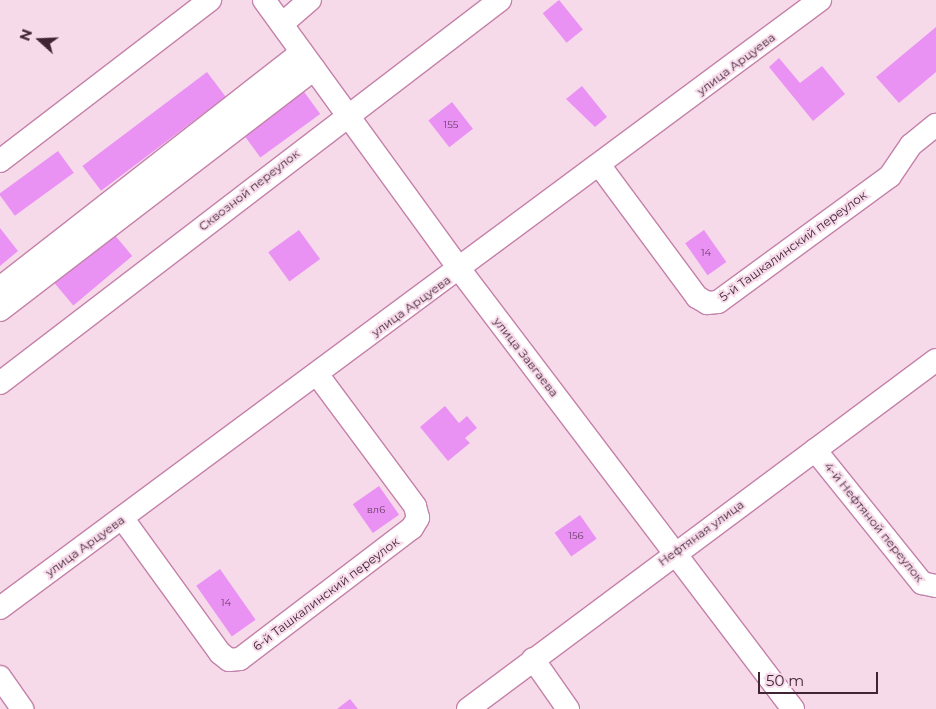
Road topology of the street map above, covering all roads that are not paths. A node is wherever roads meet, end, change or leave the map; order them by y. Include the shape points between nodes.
1 (210, 0) edge
2 (264, 0) edge
3 (310, 0) edge
4 (500, 0) edge
5 (820, 0) edge
6 (282, 24) junction
7 (308, 61) junction
8 (346, 114) junction
9 (936, 126) edge
10 (0, 161) edge
11 (600, 166) junction
12 (460, 270) junction
13 (0, 288) edge
14 (0, 310) edge
15 (936, 360) edge
16 (317, 374) junction
17 (0, 383) edge
18 (815, 450) junction
19 (123, 518) junction
20 (676, 552) junction
21 (936, 586) edge
22 (0, 608) edge
23 (533, 659) junction
24 (0, 677) edge
25 (22, 709) edge
26 (468, 709) edge
27 (568, 709) edge
28 (793, 709) edge

1 - 10 street
2 - 6 street, улица Завгаева
3 - 6 street
4 - 8 street, Сквозной переулок
5 - 11 street, улица Арцуева
6 - 7 street, улица Завгаева
7 - 8 street, улица Завгаева
7 - 13 street
7 - 14 street
8 - 12 street, улица Завгаева
8 - 17 street, Сквозной переулок
9 - 11 street, 5-й Ташкалинский переулок via 911,145 890,176 718,302 707,303 697,297
11 - 12 street, улица Арцуева
12 - 16 street, улица Арцуева
12 - 20 street, улица Завгаева
15 - 18 street, Нефтяная улица
16 - 19 street, улица Арцуева
16 - 19 street, 6-й Ташкалинский переулок via 415,506 418,518 412,528 240,659 229,660 220,653
18 - 20 street, Нефтяная улица
18 - 21 street, 4-й Нефтяной переулок via 922,583
19 - 22 street, улица Арцуева
20 - 23 street, Нефтяная улица
20 - 28 street, улица Завгаева
23 - 26 street, Нефтяная улица
23 - 27 street
24 - 25 street

